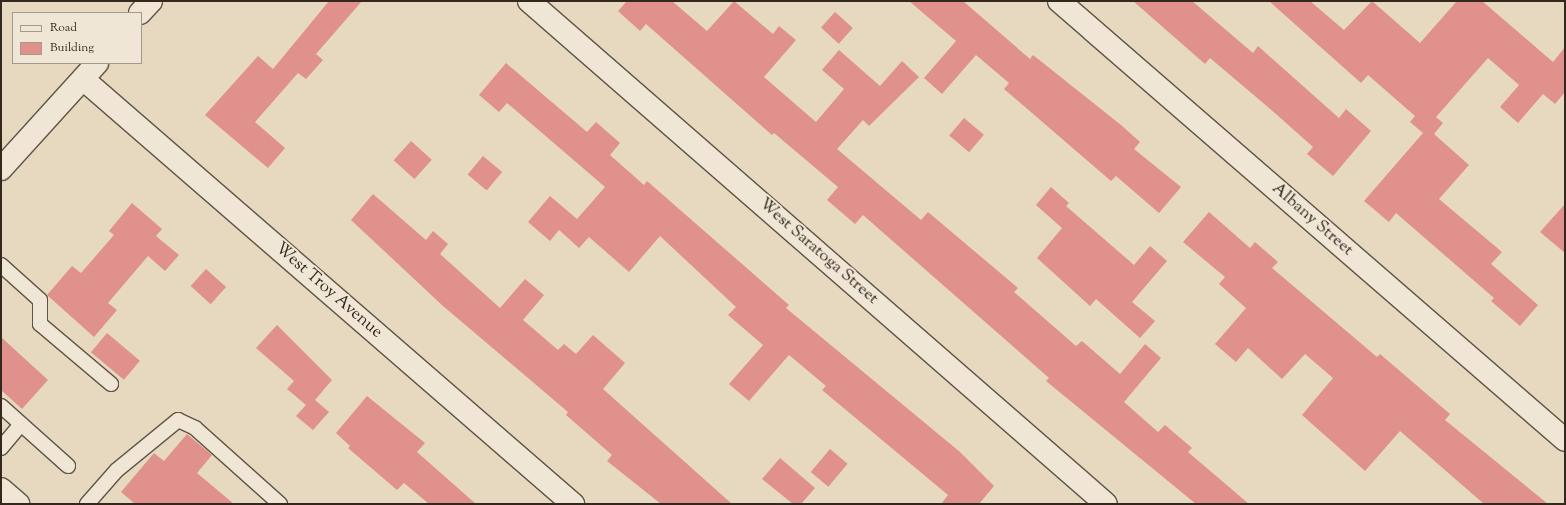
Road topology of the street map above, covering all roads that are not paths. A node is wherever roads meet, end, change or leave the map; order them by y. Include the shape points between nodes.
1 (150, 1) edge
2 (529, 1) edge
3 (1059, 1) edge
4 (141, 12) edge
5 (90, 71) edge
6 (1, 169) edge
7 (1, 265) edge
8 (111, 384) dead end
9 (1, 406) edge
10 (21, 424) junction
11 (1565, 440) edge
12 (1, 448) edge
13 (68, 466) dead end
14 (1, 489) edge
15 (18, 504) edge
16 (87, 504) edge
17 (280, 504) edge
18 (573, 504) edge
19 (1106, 504) edge

1 - 4 street
2 - 19 street, West Saratoga Street
3 - 11 street, Albany Street
5 - 6 street
5 - 18 street, West Troy Avenue
7 - 8 lane via 40,300 40,324
9 - 10 lane
10 - 12 lane
10 - 13 lane
14 - 15 street
16 - 17 lane via 117,470 178,420 195,428

